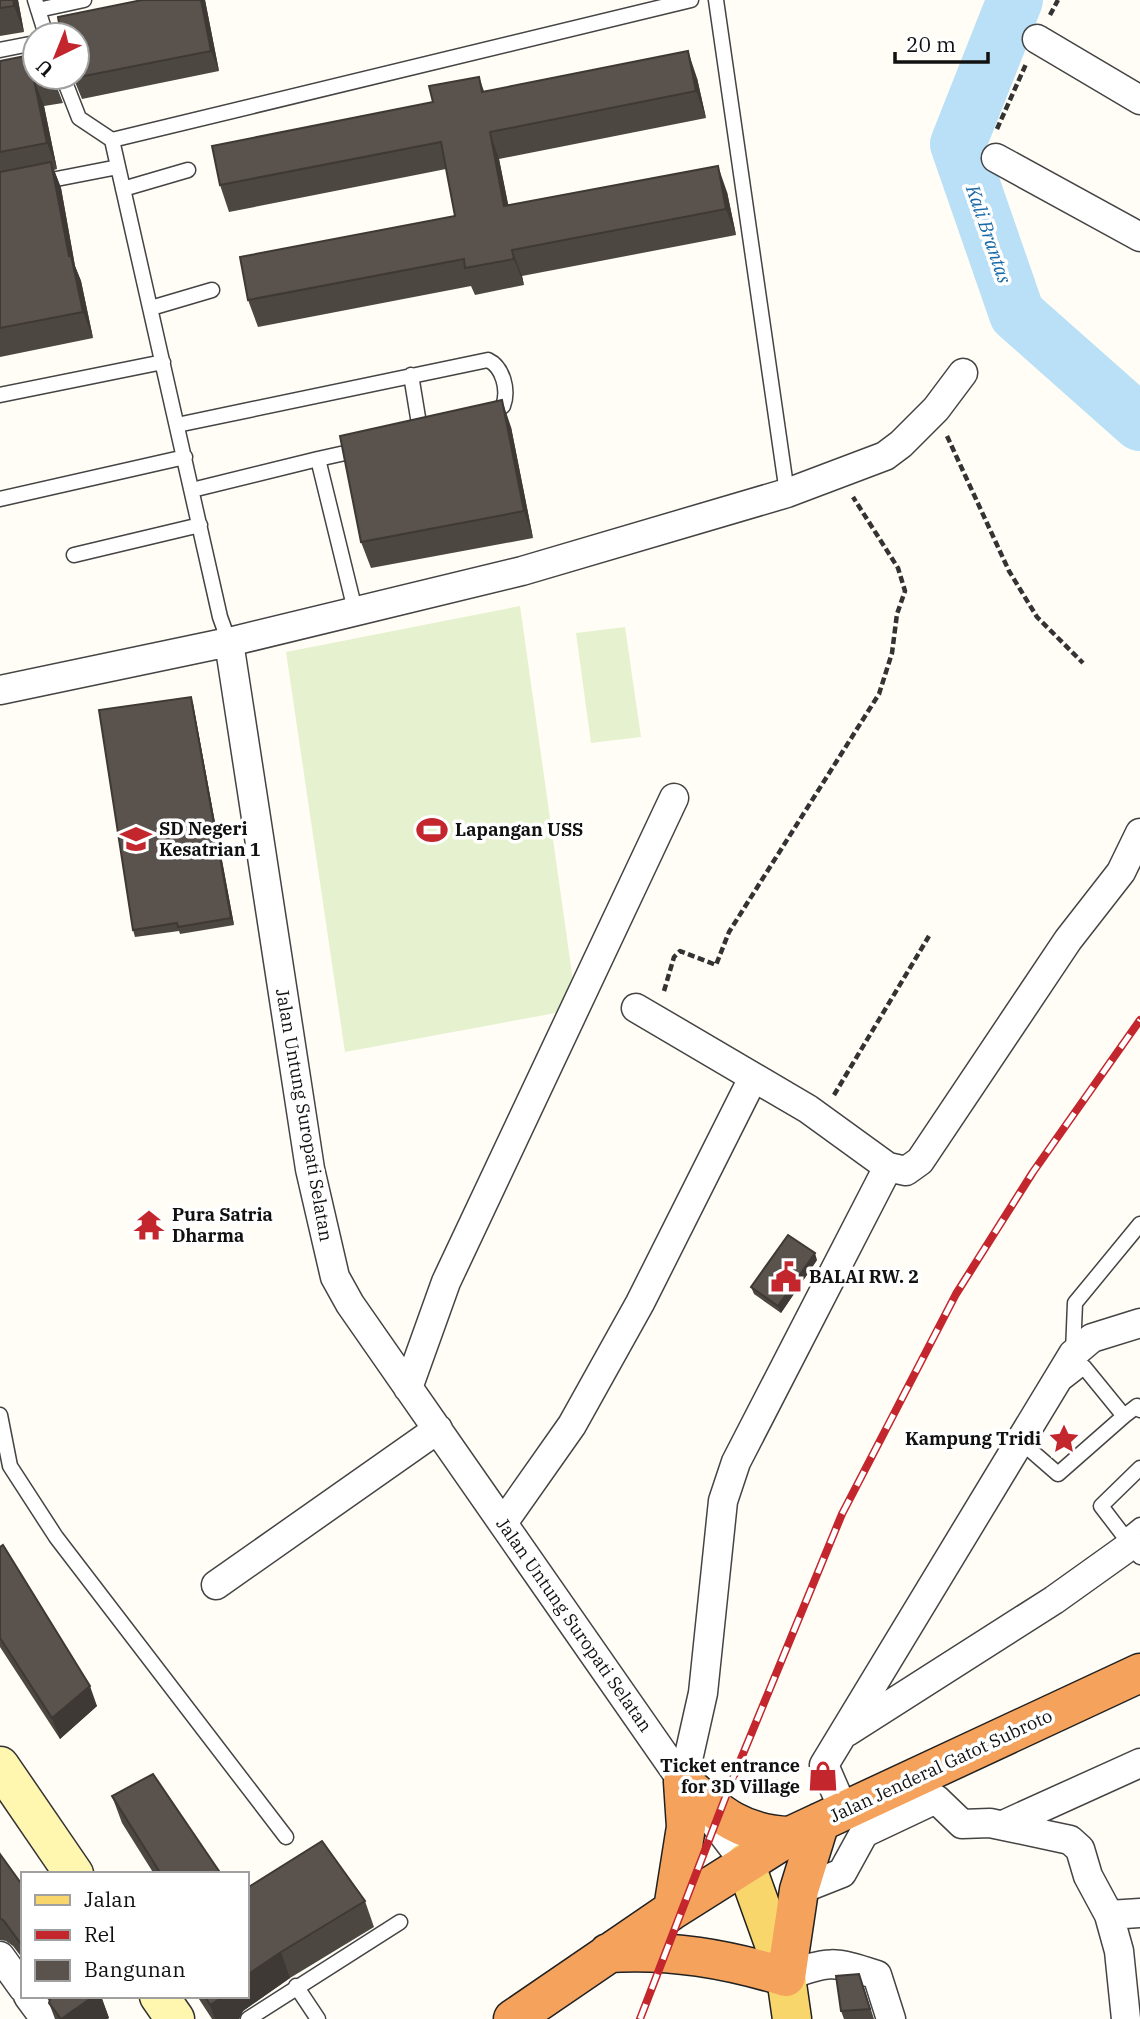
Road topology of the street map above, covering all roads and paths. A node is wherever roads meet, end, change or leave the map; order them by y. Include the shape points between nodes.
1 (84, 0) edge
2 (691, 0) edge
3 (716, 0) edge
4 (1058, 0) edge
5 (36, 5) edge
6 (1037, 39) junction
7 (21, 46) edge
8 (0, 50) edge
9 (68, 91) edge
10 (1140, 100) edge
11 (112, 140) junction
12 (996, 158) joint
13 (118, 167) junction
14 (188, 170) dead end
15 (26, 185) edge
16 (123, 189) junction
17 (1140, 237) edge
18 (212, 290) dead end
19 (150, 308) junction
20 (163, 362) junction
21 (963, 373) dead end
22 (411, 375) junction
23 (0, 394) edge
24 (936, 409) junction
25 (473, 422) edge
26 (177, 425) junction
27 (421, 436) edge
28 (382, 444) edge
29 (185, 457) junction
30 (318, 459) junction
31 (837, 472) junction
32 (192, 490) junction
33 (787, 493) junction
34 (0, 499) edge
35 (200, 525) junction
36 (74, 555) dead end
37 (355, 610) junction
38 (229, 642) junction
39 (1083, 663) dead end
40 (0, 690) edge
41 (674, 798) dead end
42 (1140, 833) edge
43 (929, 936) dead end
44 (647, 1015) joint
45 (752, 1078) junction
46 (820, 1118) junction
47 (888, 1167) junction
48 (1140, 1224) edge
49 (1140, 1323) edge
50 (1073, 1354) junction
51 (408, 1388) junction
52 (1048, 1395) junction
53 (1140, 1410) edge
54 (0, 1415) edge
55 (1124, 1416) junction
56 (438, 1429) junction
57 (1020, 1441) junction
58 (1140, 1468) edge
59 (503, 1523) junction
60 (1134, 1541) edge
61 (216, 1585) dead end
62 (1140, 1673) edge
63 (842, 1735) junction
64 (1140, 1763) edge
65 (0, 1766) edge
66 (683, 1782) junction
67 (818, 1823) junction
68 (1003, 1825) junction
69 (286, 1837) dead end
70 (745, 1863) junction
71 (73, 1872) edge
72 (799, 1890) junction
73 (673, 1909) junction
74 (1140, 1913) edge
75 (1109, 1914) junction
76 (400, 1922) dead end
77 (608, 1953) junction
78 (0, 1956) edge
79 (786, 1977) junction
80 (21, 1985) edge
81 (296, 1986) junction
82 (30, 1998) edge
83 (160, 1998) edge
84 (45, 2019) edge
85 (175, 2019) edge
86 (248, 2019) edge
87 (318, 2019) edge
88 (513, 2019) edge
89 (792, 2019) edge
90 (891, 2019) edge
91 (1126, 2019) edge

1 - 5 lane
2 - 11 lane
3 - 33 lane
4 - 6 path
6 - 10 street
6 - 12 path via 997,128
7 - 8 lane
9 - 11 lane via 79,118
11 - 13 lane
12 - 17 street
13 - 15 lane
13 - 16 lane
14 - 16 lane
16 - 19 lane
18 - 19 lane
19 - 20 lane
20 - 23 lane
20 - 26 lane
21 - 24 street
22 - 25 lane via 494,362 502,376 505,401 495,414
22 - 26 lane
22 - 27 lane
24 - 31 street via 886,456
24 - 39 path via 1009,571 1037,617
26 - 29 lane
28 - 30 lane
29 - 32 lane
29 - 34 lane
30 - 32 lane
30 - 37 lane
31 - 33 street
31 - 44 path via 898,568 905,591 878,694 730,932 716,965 682,952 676,954
32 - 35 lane
33 - 37 street via 522,571
35 - 36 lane
35 - 38 lane
37 - 38 street
38 - 40 street
38 - 51 street, Jalan Untung Suropati Selatan via 310,1169 326,1246 335,1277 350,1304
41 - 51 street via 446,1282
42 - 47 street via 1121,872 1068,940 920,1161 906,1171
43 - 46 path
44 - 45 street
45 - 46 street
45 - 59 street via 640,1303 572,1425
46 - 47 street
47 - 66 street via 810,1313 723,1501 703,1693
48 - 50 lane via 1075,1303
49 - 50 street via 1092,1338
50 - 52 street
51 - 56 street, Jalan Untung Suropati Selatan
52 - 55 lane via 1084,1367
52 - 57 street
53 - 55 lane via 1137,1406
54 - 69 lane via 10,1466 56,1537
55 - 57 lane via 1058,1474
56 - 59 street, Jalan Untung Suropati Selatan
56 - 61 street
57 - 63 street
58 - 60 lane via 1101,1506
59 - 66 street, Jalan Untung Suropati Selatan
60 - 63 street via 1054,1600
62 - 67 highway, Jalan Jenderal Gatot Subroto
63 - 67 street via 824,1765
64 - 68 street
65 - 71 street
66 - 67 highway via 743,1829 764,1835
66 - 70 street, Jalan Untung Suropati Selatan
66 - 73 highway via 686,1828
67 - 70 highway, Jalan Jenderal Gatot Subroto
67 - 72 highway
68 - 72 street via 962,1824 936,1800 864,1833 842,1873
68 - 75 street via 1077,1844 1088,1877
70 - 73 highway, Jalan Jenderal Gatot Subroto
70 - 79 main road
72 - 79 highway
73 - 77 highway, Jalan Jenderal Gatot Subroto
74 - 75 street
75 - 91 street via 1119,1951
76 - 81 lane
77 - 79 highway via 648,1950 706,1956
77 - 88 highway, Jalan Jenderal Gatot Subroto
78 - 80 street
79 - 89 main road
79 - 90 street via 820,1963 838,1963 877,1975
81 - 86 lane
81 - 87 lane
82 - 84 street
83 - 85 street

